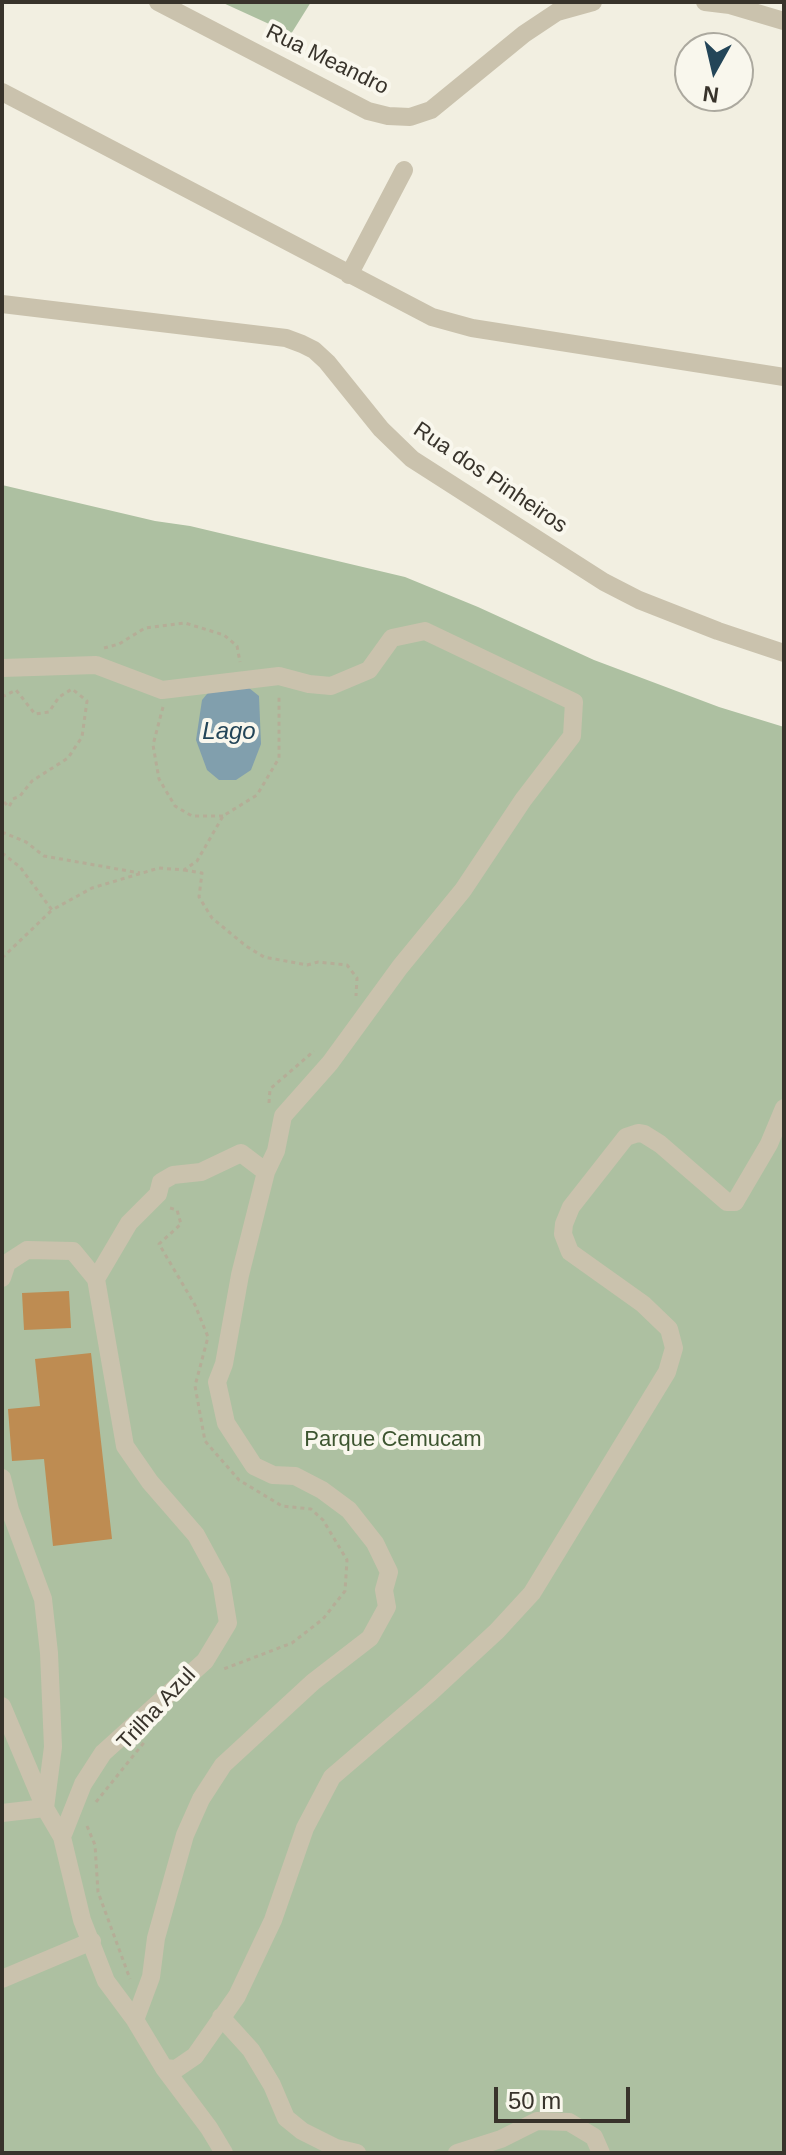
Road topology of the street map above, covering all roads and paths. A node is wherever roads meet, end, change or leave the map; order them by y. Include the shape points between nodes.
1 (158, 2) edge
2 (593, 2) edge
3 (705, 2) edge
4 (784, 21) edge
5 (2, 92) edge
6 (404, 170) dead end
7 (349, 275) junction
8 (2, 304) edge
9 (784, 377) edge
10 (101, 648) dead end
11 (784, 653) edge
12 (2, 668) edge
13 (279, 676) junction
14 (253, 679) junction
15 (162, 690) junction
16 (2, 697) edge
17 (2, 800) edge
18 (223, 816) junction
19 (2, 832) edge
20 (2, 853) edge
21 (184, 870) junction
22 (144, 873) junction
23 (53, 909) junction
24 (2, 958) edge
25 (356, 1000) dead end
26 (317, 1049) dead end
27 (784, 1108) edge
28 (267, 1116) dead end
29 (266, 1172) junction
30 (158, 1194) junction
31 (2, 1278) edge
32 (96, 1279) junction
33 (2, 1478) edge
34 (218, 1671) dead end
35 (2, 1706) edge
36 (152, 1733) dead end
37 (96, 1802) dead end
38 (45, 1808) junction
39 (2, 1813) edge
40 (85, 1821) dead end
41 (62, 1837) junction
42 (92, 1941) junction
43 (151, 1977) junction
44 (2, 1979) edge
45 (221, 2017) junction
46 (135, 2020) junction
47 (164, 2068) junction
48 (224, 2153) edge
49 (357, 2153) edge
50 (457, 2153) edge
51 (601, 2153) edge

1 - 2 street, Rua Meandro via 368,111 410,117 431,110 557,12
3 - 4 street
5 - 7 street
6 - 7 street
7 - 9 street via 432,317 463,326
8 - 11 street, Rua dos Pinheiros via 302,344 327,362 397,446 438,476 639,600
10 - 14 path via 145,628 185,623 224,635 237,646 241,669
12 - 15 street via 96,665
13 - 14 street
13 - 18 path via 279,758 257,795
13 - 29 street via 331,686 369,670 392,638 425,631 574,702 572,736 463,890 283,1116
14 - 15 street
15 - 18 path via 153,745 159,779 175,806 192,816
16 - 17 path via 16,690 35,714 49,712 72,689 87,701 82,737 68,758 32,781 9,807
18 - 21 path via 197,861
19 - 22 path via 44,856
20 - 23 path
21 - 22 path
21 - 25 path via 202,873 199,897 212,918 238,940 264,957 347,965 357,978
22 - 23 path via 92,888
23 - 24 path
26 - 28 path via 270,1089
27 - 45 street via 735,1202 727,1202 660,1144 638,1133 626,1137 571,1207 563,1234 570,1252 669,1329 674,1348 667,1372 532,1593 430,1693 332,1777 305,1828 251,1972
29 - 30 street via 241,1153 201,1172 173,1175 161,1182
29 - 43 street via 217,1382 226,1423 254,1466 273,1475 295,1476 349,1510 389,1572 387,1607 370,1638 223,1765 201,1799 185,1835 156,1938
30 - 32 street via 129,1223
30 - 34 path, Trilha Azul via 161,1206 177,1210 181,1224 159,1244 208,1337 195,1386 205,1441 239,1480 282,1506 311,1509 347,1560 345,1591 323,1619 292,1643
31 - 32 street via 7,1263 27,1250 73,1251
32 - 41 street via 125,1446 196,1535 221,1581 228,1623 205,1661 103,1753 83,1784
33 - 38 street via 43,1599 53,1747
35 - 38 street
36 - 37 path, Trilha Azul
38 - 39 street
38 - 41 street
40 - 43 path via 95,1845 98,1892 133,1989 141,1991
41 - 42 street
42 - 44 street
42 - 46 street via 106,1981
43 - 46 street
45 - 47 street via 195,2056 176,2069
45 - 49 street via 251,2050 286,2118 336,2148
46 - 47 street
47 - 48 street
50 - 51 street via 537,2121 569,2122 594,2137

